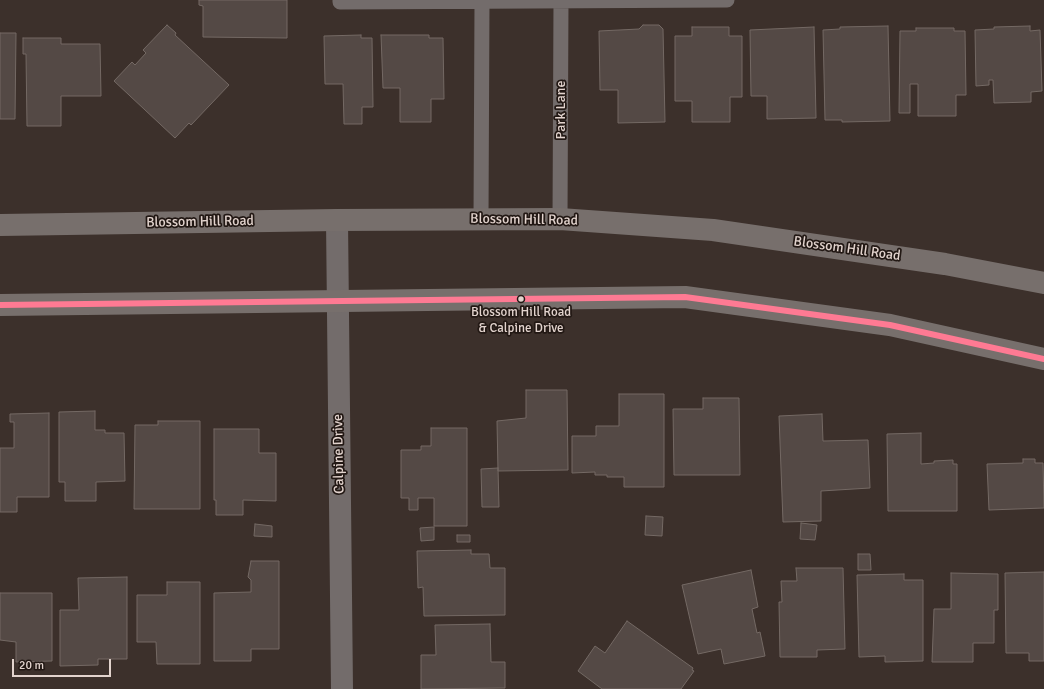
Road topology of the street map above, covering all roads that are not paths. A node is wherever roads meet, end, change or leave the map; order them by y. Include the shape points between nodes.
1 (340, 0) edge
2 (719, 0) edge
3 (727, 0) edge
4 (561, 1) junction
5 (482, 2) junction
6 (481, 219) junction
7 (560, 219) junction
8 (337, 220) junction
9 (0, 225) edge
10 (1044, 283) edge
11 (337, 300) junction
12 (0, 305) edge
13 (1044, 359) edge
14 (342, 689) edge

1 - 5 lane
2 - 3 lane
2 - 4 lane
4 - 5 lane
4 - 7 lane, Park Lane
5 - 6 lane
6 - 7 main road, Blossom Hill Road
6 - 8 main road, Blossom Hill Road
7 - 10 main road, Blossom Hill Road via 713,230 945,264
8 - 9 main road, Blossom Hill Road
8 - 11 street, Calpine Drive
11 - 12 main road
11 - 13 main road via 685,297 890,325
11 - 14 street, Calpine Drive

